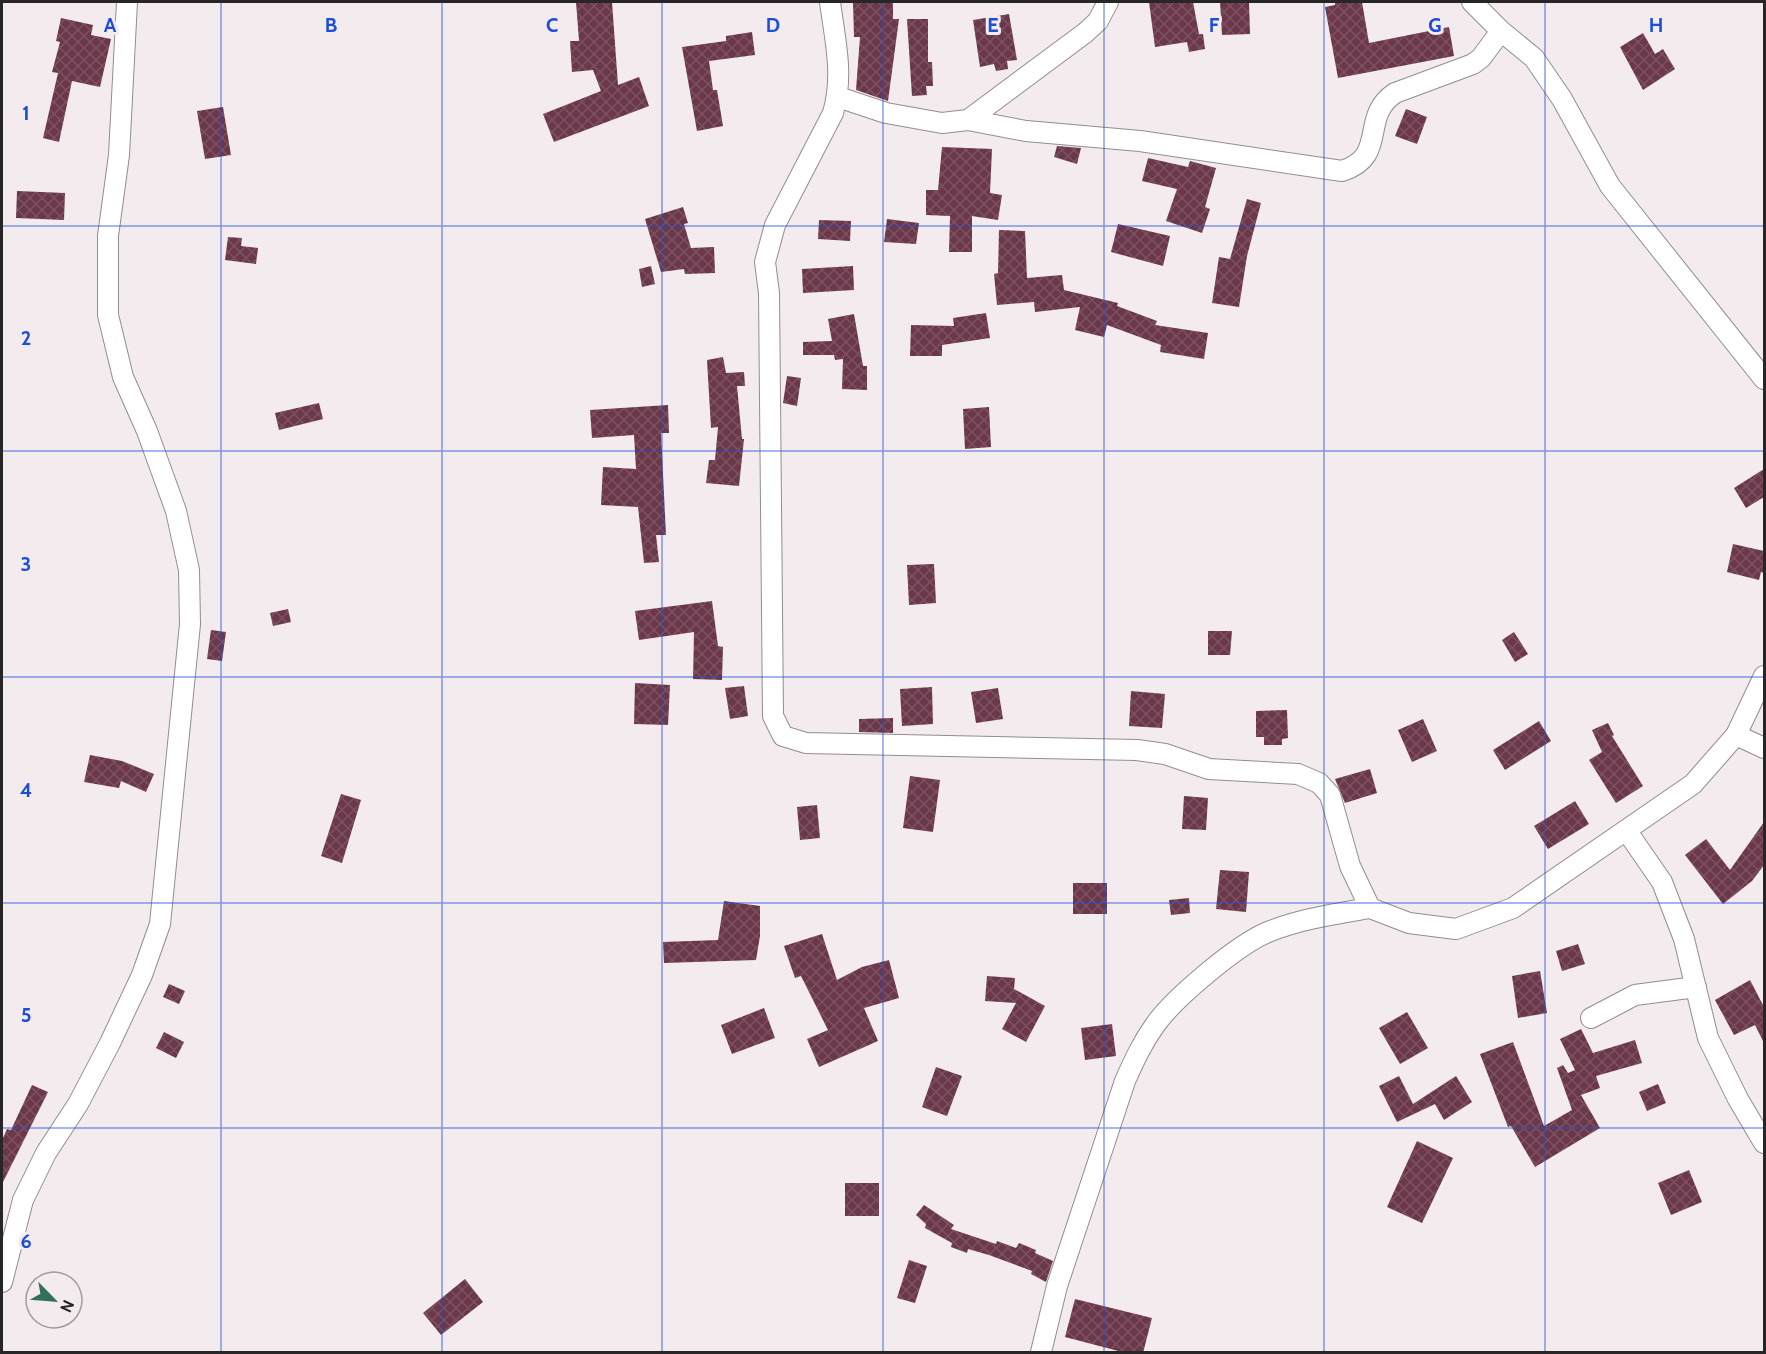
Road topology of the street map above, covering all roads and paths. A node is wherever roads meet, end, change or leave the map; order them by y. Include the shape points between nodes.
1 (127, 2) edge
2 (830, 2) edge
3 (1108, 2) edge
4 (1472, 2) edge
5 (1501, 31) junction
6 (838, 97) junction
7 (968, 120) junction
8 (1764, 379) edge
9 (1764, 676) edge
10 (1736, 735) junction
11 (1764, 748) edge
12 (1626, 830) junction
13 (1370, 908) junction
14 (1695, 987) junction
15 (1591, 1018) dead end
16 (1764, 1143) edge
17 (2, 1282) edge
18 (1041, 1353) edge

1 - 17 street via 119,155 108,236 108,315 123,377 176,511 189,570 190,624 160,924 142,975 110,1043 23,1200
2 - 6 street via 840,74
3 - 7 street via 1098,21 1085,33
4 - 5 street
5 - 7 street via 1473,64 1385,100 1378,110 1372,146 1365,159 1342,171 1140,141 1026,131
5 - 8 street via 1534,58 1562,99 1610,186
6 - 7 street via 886,113 942,123
6 - 13 street via 775,225 765,262 769,294 773,716 783,736 807,743 1137,750 1165,754 1209,769 1298,774 1319,783 1330,795 1350,866
9 - 10 street
10 - 11 street
10 - 12 street via 1693,784
12 - 13 street via 1513,908 1456,929 1409,923
12 - 14 street via 1662,882 1684,939
13 - 18 street via 1295,922 1265,933 1228,957 1157,1022 1125,1081 1057,1286
14 - 15 street via 1635,995
14 - 16 street via 1708,1038

